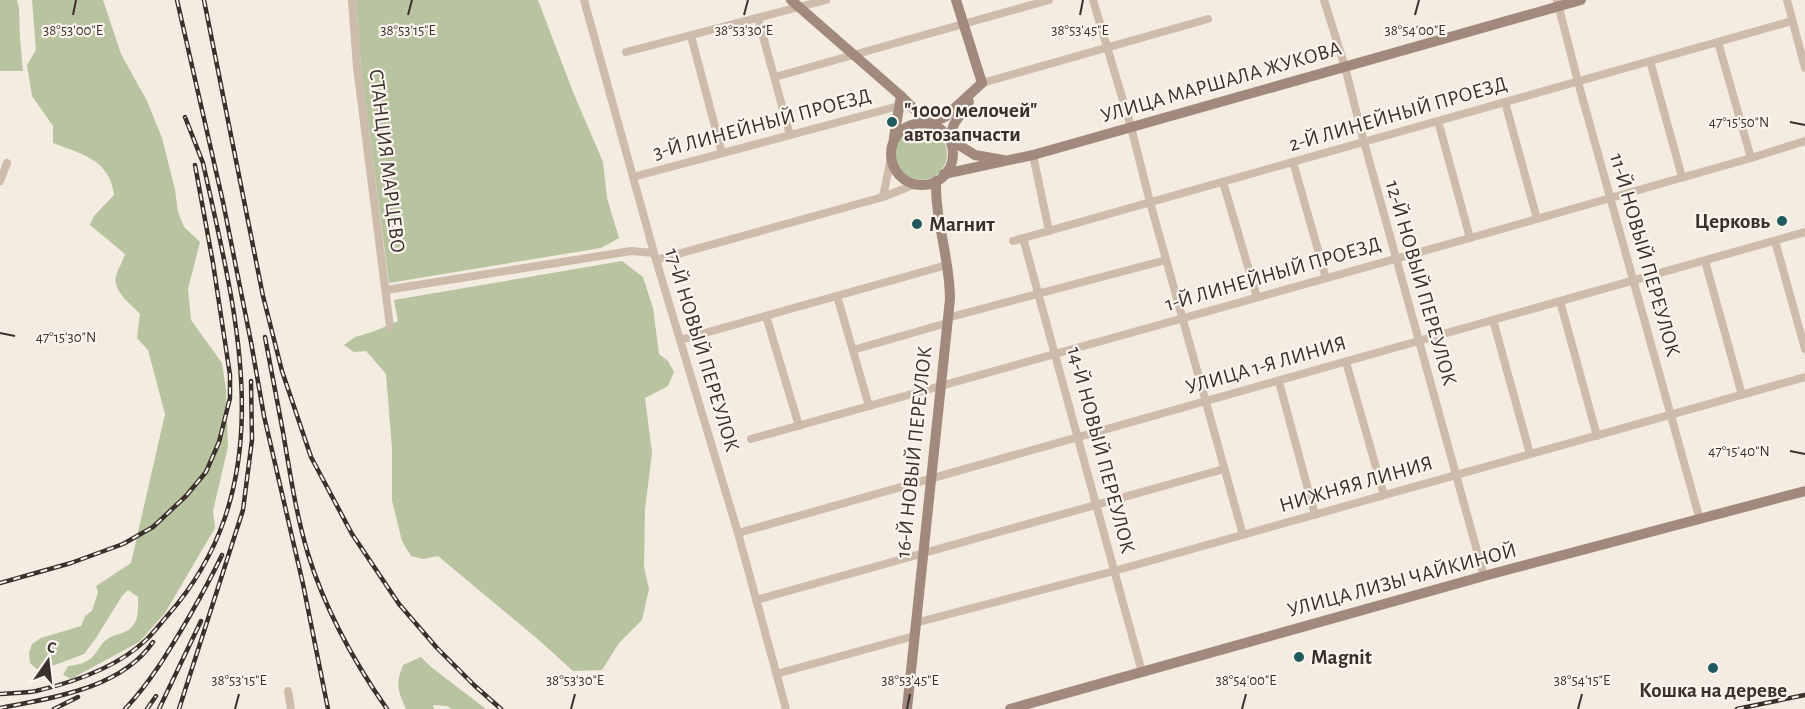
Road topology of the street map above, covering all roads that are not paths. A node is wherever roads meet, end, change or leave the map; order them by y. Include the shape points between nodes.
1 (351, 0) edge
2 (584, 0) edge
3 (826, 0) edge
4 (956, 0) edge
5 (1050, 0) edge
6 (1093, 0) edge
7 (1324, 0) edge
8 (1581, 0) edge
9 (1787, 0) edge
10 (1558, 3) edge
11 (796, 4) edge
12 (759, 18) junction
13 (1208, 19) dead end
14 (1792, 21) junction
15 (962, 24) junction
16 (691, 36) junction
17 (1718, 42) junction
18 (1106, 47) junction
19 (626, 52) dead end
20 (854, 55) junction
21 (1650, 61) junction
22 (1345, 67) junction
23 (1805, 68) edge
24 (775, 77) junction
25 (1578, 82) junction
26 (982, 83) junction
27 (901, 96) junction
28 (1505, 102) junction
29 (898, 111) junction
30 (1438, 121) junction
31 (929, 124) junction
32 (1131, 128) junction
33 (790, 135) junction
34 (949, 139) junction
35 (894, 140) junction
36 (1805, 141) edge
37 (1364, 142) junction
38 (722, 153) junction
39 (1033, 155) junction
40 (891, 157) junction
41 (1751, 158) junction
42 (1009, 161) junction
43 (1293, 162) junction
44 (8, 163) dead end
45 (633, 177) junction
46 (1682, 177) junction
47 (940, 178) junction
48 (0, 181) edge
49 (1223, 182) junction
50 (917, 184) junction
51 (883, 197) junction
52 (1610, 198) junction
53 (936, 200) junction
54 (1150, 202) junction
55 (1537, 219) junction
56 (1049, 231) junction
57 (1805, 232) edge
58 (1023, 238) junction
59 (1470, 238) junction
60 (1013, 241) dead end
61 (1774, 241) junction
62 (655, 256) junction
63 (1396, 258) junction
64 (1166, 260) junction
65 (1705, 261) junction
66 (947, 265) junction
67 (1326, 278) junction
68 (1633, 281) junction
69 (386, 290) junction
70 (1038, 294) junction
71 (837, 296) junction
72 (1257, 297) junction
73 (1560, 301) junction
74 (766, 316) junction
75 (1182, 318) junction
76 (1493, 320) junction
77 (947, 321) junction
78 (390, 327) dead end
79 (680, 340) junction
80 (1419, 341) junction
81 (1805, 349) edge
82 (853, 350) junction
83 (1055, 354) junction
84 (1346, 362) junction
85 (1805, 377) edge
86 (1279, 382) junction
87 (942, 385) junction
88 (1742, 395) junction
89 (1205, 401) junction
90 (868, 406) junction
91 (1671, 415) junction
92 (799, 426) junction
93 (1597, 436) junction
94 (1077, 438) junction
95 (751, 439) dead end
96 (1530, 454) junction
97 (1224, 469) junction
98 (1456, 475) junction
99 (931, 479) junction
100 (1805, 491) edge
101 (1384, 495) junction
102 (1096, 505) junction
103 (1315, 514) junction
104 (1700, 520) junction
105 (738, 533) junction
106 (1243, 535) junction
107 (924, 553) junction
108 (1114, 571) junction
109 (1484, 576) junction
110 (756, 600) junction
111 (915, 623) junction
112 (914, 636) junction
113 (1142, 672) junction
114 (776, 674) junction
115 (288, 691) dead end
116 (291, 709) edge
117 (786, 709) edge
118 (907, 709) edge
119 (1010, 709) edge

1 - 69 street, СТАНЦИЯ МАРЦЕВО
2 - 45 street, 17-Й НОВЫЙ ПЕРЕУЛОК
3 - 11 street
4 - 15 main road
5 - 15 street
6 - 18 street
7 - 22 street, 12-Й НОВЫЙ ПЕРЕУЛОК
8 - 10 main road, УЛИЦА МАРШАЛА ЖУКОВА
9 - 14 street
10 - 22 main road, УЛИЦА МАРШАЛА ЖУКОВА
10 - 25 street, 11-Й НОВЫЙ ПЕРЕУЛОК
11 - 12 street
11 - 20 main road
12 - 16 street
12 - 24 street
13 - 18 street
14 - 17 street, 2-Й ЛИНЕЙНЫЙ ПРОЕЗД
14 - 23 street
15 - 20 street
15 - 26 main road
16 - 19 street
16 - 38 street
17 - 21 street, 2-Й ЛИНЕЙНЫЙ ПРОЕЗД
17 - 41 street
18 - 26 street
18 - 32 street
20 - 24 street
20 - 27 main road
21 - 25 street, 2-Й ЛИНЕЙНЫЙ ПРОЕЗД
21 - 46 street
22 - 32 main road, УЛИЦА МАРШАЛА ЖУКОВА
22 - 37 street, 12-Й НОВЫЙ ПЕРЕУЛОК
24 - 33 street
25 - 28 street, 2-Й ЛИНЕЙНЫЙ ПРОЕЗД
25 - 52 street, 11-Й НОВЫЙ ПЕРЕУЛОК
26 - 31 main road via 945,117
26 - 34 main road via 954,124
27 - 29 main road
27 - 31 main road
28 - 30 street, 2-Й ЛИНЕЙНЫЙ ПРОЕЗД
28 - 55 street
29 - 33 street, 3-Й ЛИНЕЙНЫЙ ПРОЕЗД via 896,107
29 - 35 main road
30 - 37 street, 2-Й ЛИНЕЙНЫЙ ПРОЕЗД
30 - 59 street
31 - 34 main road
31 - 35 main road via 908,126
32 - 39 main road, УЛИЦА МАРШАЛА ЖУКОВА
32 - 54 street
33 - 38 street, 3-Й ЛИНЕЙНЫЙ ПРОЕЗД
34 - 42 main road, УЛИЦА МАРШАЛА ЖУКОВА via 975,155
34 - 47 main road via 950,167
35 - 40 main road
36 - 41 street, 1-Й ЛИНЕЙНЫЙ ПРОЕЗД
37 - 43 street, 2-Й ЛИНЕЙНЫЙ ПРОЕЗД
37 - 63 street, 12-Й НОВЫЙ ПЕРЕУЛОК
38 - 45 street, 3-Й ЛИНЕЙНЫЙ ПРОЕЗД
39 - 42 main road, УЛИЦА МАРШАЛА ЖУКОВА
39 - 56 street
40 - 50 main road via 900,176
40 - 51 street
41 - 46 street, 1-Й ЛИНЕЙНЫЙ ПРОЕЗД
42 - 47 main road, УЛИЦА МАРШАЛА ЖУКОВА
43 - 49 street, 2-Й ЛИНЕЙНЫЙ ПРОЕЗД
43 - 67 street
44 - 48 street
45 - 62 street, 17-Й НОВЫЙ ПЕРЕУЛОК
46 - 52 street, 1-Й ЛИНЕЙНЫЙ ПРОЕЗД
47 - 50 main road
47 - 53 main road, 16-Й НОВЫЙ ПЕРЕУЛОК
49 - 54 street, 2-Й ЛИНЕЙНЫЙ ПРОЕЗД
49 - 72 street
50 - 51 street
50 - 53 main road
51 - 62 street
52 - 55 street, 1-Й ЛИНЕЙНЫЙ ПРОЕЗД
52 - 68 street, 11-Й НОВЫЙ ПЕРЕУЛОК
53 - 66 main road, 16-Й НОВЫЙ ПЕРЕУЛОК
54 - 56 street, 2-Й ЛИНЕЙНЫЙ ПРОЕЗД
54 - 64 street
55 - 59 street, 1-Й ЛИНЕЙНЫЙ ПРОЕЗД
56 - 58 street, 2-Й ЛИНЕЙНЫЙ ПРОЕЗД
57 - 61 street, УЛИЦА 1-Я ЛИНИЯ
58 - 60 street, 2-Й ЛИНЕЙНЫЙ ПРОЕЗД
58 - 70 street, 14-Й НОВЫЙ ПЕРЕУЛОК
59 - 63 street, 1-Й ЛИНЕЙНЫЙ ПРОЕЗД
61 - 65 street, УЛИЦА 1-Я ЛИНИЯ
61 - 81 street
62 - 69 street via 631,251
62 - 79 street, 17-Й НОВЫЙ ПЕРЕУЛОК
63 - 67 street, 1-Й ЛИНЕЙНЫЙ ПРОЕЗД
63 - 80 street, 12-Й НОВЫЙ ПЕРЕУЛОК
64 - 70 street
64 - 75 street
65 - 68 street, УЛИЦА 1-Я ЛИНИЯ
65 - 88 street
66 - 71 street
66 - 77 main road, 16-Й НОВЫЙ ПЕРЕУЛОК
67 - 72 street, 1-Й ЛИНЕЙНЫЙ ПРОЕЗД
68 - 73 street, УЛИЦА 1-Я ЛИНИЯ
68 - 91 street, 11-Й НОВЫЙ ПЕРЕУЛОК
69 - 78 street, СТАНЦИЯ МАРЦЕВО
70 - 77 street
70 - 83 street, 14-Й НОВЫЙ ПЕРЕУЛОК
71 - 74 street
71 - 82 street
72 - 75 street, 1-Й ЛИНЕЙНЫЙ ПРОЕЗД
73 - 76 street, УЛИЦА 1-Я ЛИНИЯ
73 - 93 street
74 - 79 street
74 - 92 street
75 - 83 street, 1-Й ЛИНЕЙНЫЙ ПРОЕЗД
75 - 89 street
76 - 80 street, УЛИЦА 1-Я ЛИНИЯ
76 - 96 street
77 - 82 street
77 - 87 main road, 16-Й НОВЫЙ ПЕРЕУЛОК
79 - 105 street, 17-Й НОВЫЙ ПЕРЕУЛОК
80 - 84 street, УЛИЦА 1-Я ЛИНИЯ
80 - 98 street, 12-Й НОВЫЙ ПЕРЕУЛОК
82 - 90 street
83 - 87 street, 1-Й ЛИНЕЙНЫЙ ПРОЕЗД
83 - 94 street, 14-Й НОВЫЙ ПЕРЕУЛОК
84 - 86 street, УЛИЦА 1-Я ЛИНИЯ
84 - 101 street
85 - 88 street, НИЖНЯЯ ЛИНИЯ
86 - 89 street, УЛИЦА 1-Я ЛИНИЯ
86 - 103 street
87 - 90 street, 1-Й ЛИНЕЙНЫЙ ПРОЕЗД
87 - 99 main road, 16-Й НОВЫЙ ПЕРЕУЛОК
88 - 91 street, НИЖНЯЯ ЛИНИЯ
89 - 94 street, УЛИЦА 1-Я ЛИНИЯ
89 - 97 street
90 - 92 street, 1-Й ЛИНЕЙНЫЙ ПРОЕЗД
91 - 93 street, НИЖНЯЯ ЛИНИЯ
91 - 104 street, 11-Й НОВЫЙ ПЕРЕУЛОК
92 - 95 street, 1-Й ЛИНЕЙНЫЙ ПРОЕЗД
93 - 96 street, НИЖНЯЯ ЛИНИЯ
94 - 99 street, УЛИЦА 1-Я ЛИНИЯ
94 - 102 street, 14-Й НОВЫЙ ПЕРЕУЛОК
96 - 98 street, НИЖНЯЯ ЛИНИЯ
97 - 102 street
97 - 106 street
98 - 101 street, НИЖНЯЯ ЛИНИЯ
98 - 109 street, 12-Й НОВЫЙ ПЕРЕУЛОК
99 - 105 street, УЛИЦА 1-Я ЛИНИЯ
99 - 107 main road, 16-Й НОВЫЙ ПЕРЕУЛОК
100 - 104 main road, УЛИЦА ЛИЗЫ ЧАЙКИНОЙ
101 - 103 street, НИЖНЯЯ ЛИНИЯ
102 - 107 street
102 - 108 street, 14-Й НОВЫЙ ПЕРЕУЛОК
103 - 106 street, НИЖНЯЯ ЛИНИЯ
104 - 109 main road, УЛИЦА ЛИЗЫ ЧАЙКИНОЙ
105 - 110 street, 17-Й НОВЫЙ ПЕРЕУЛОК
106 - 108 street, НИЖНЯЯ ЛИНИЯ
107 - 110 street
107 - 111 main road, 16-Й НОВЫЙ ПЕРЕУЛОК
108 - 111 street, НИЖНЯЯ ЛИНИЯ
108 - 113 street, 14-Й НОВЫЙ ПЕРЕУЛОК
109 - 113 main road, УЛИЦА ЛИЗЫ ЧАЙКИНОЙ
110 - 114 street, 17-Й НОВЫЙ ПЕРЕУЛОК
111 - 112 main road, 16-Й НОВЫЙ ПЕРЕУЛОК
112 - 114 street
112 - 118 main road, 16-Й НОВЫЙ ПЕРЕУЛОК
113 - 119 main road, УЛИЦА ЛИЗЫ ЧАЙКИНОЙ
114 - 117 street, 17-Й НОВЫЙ ПЕРЕУЛОК
115 - 116 street

